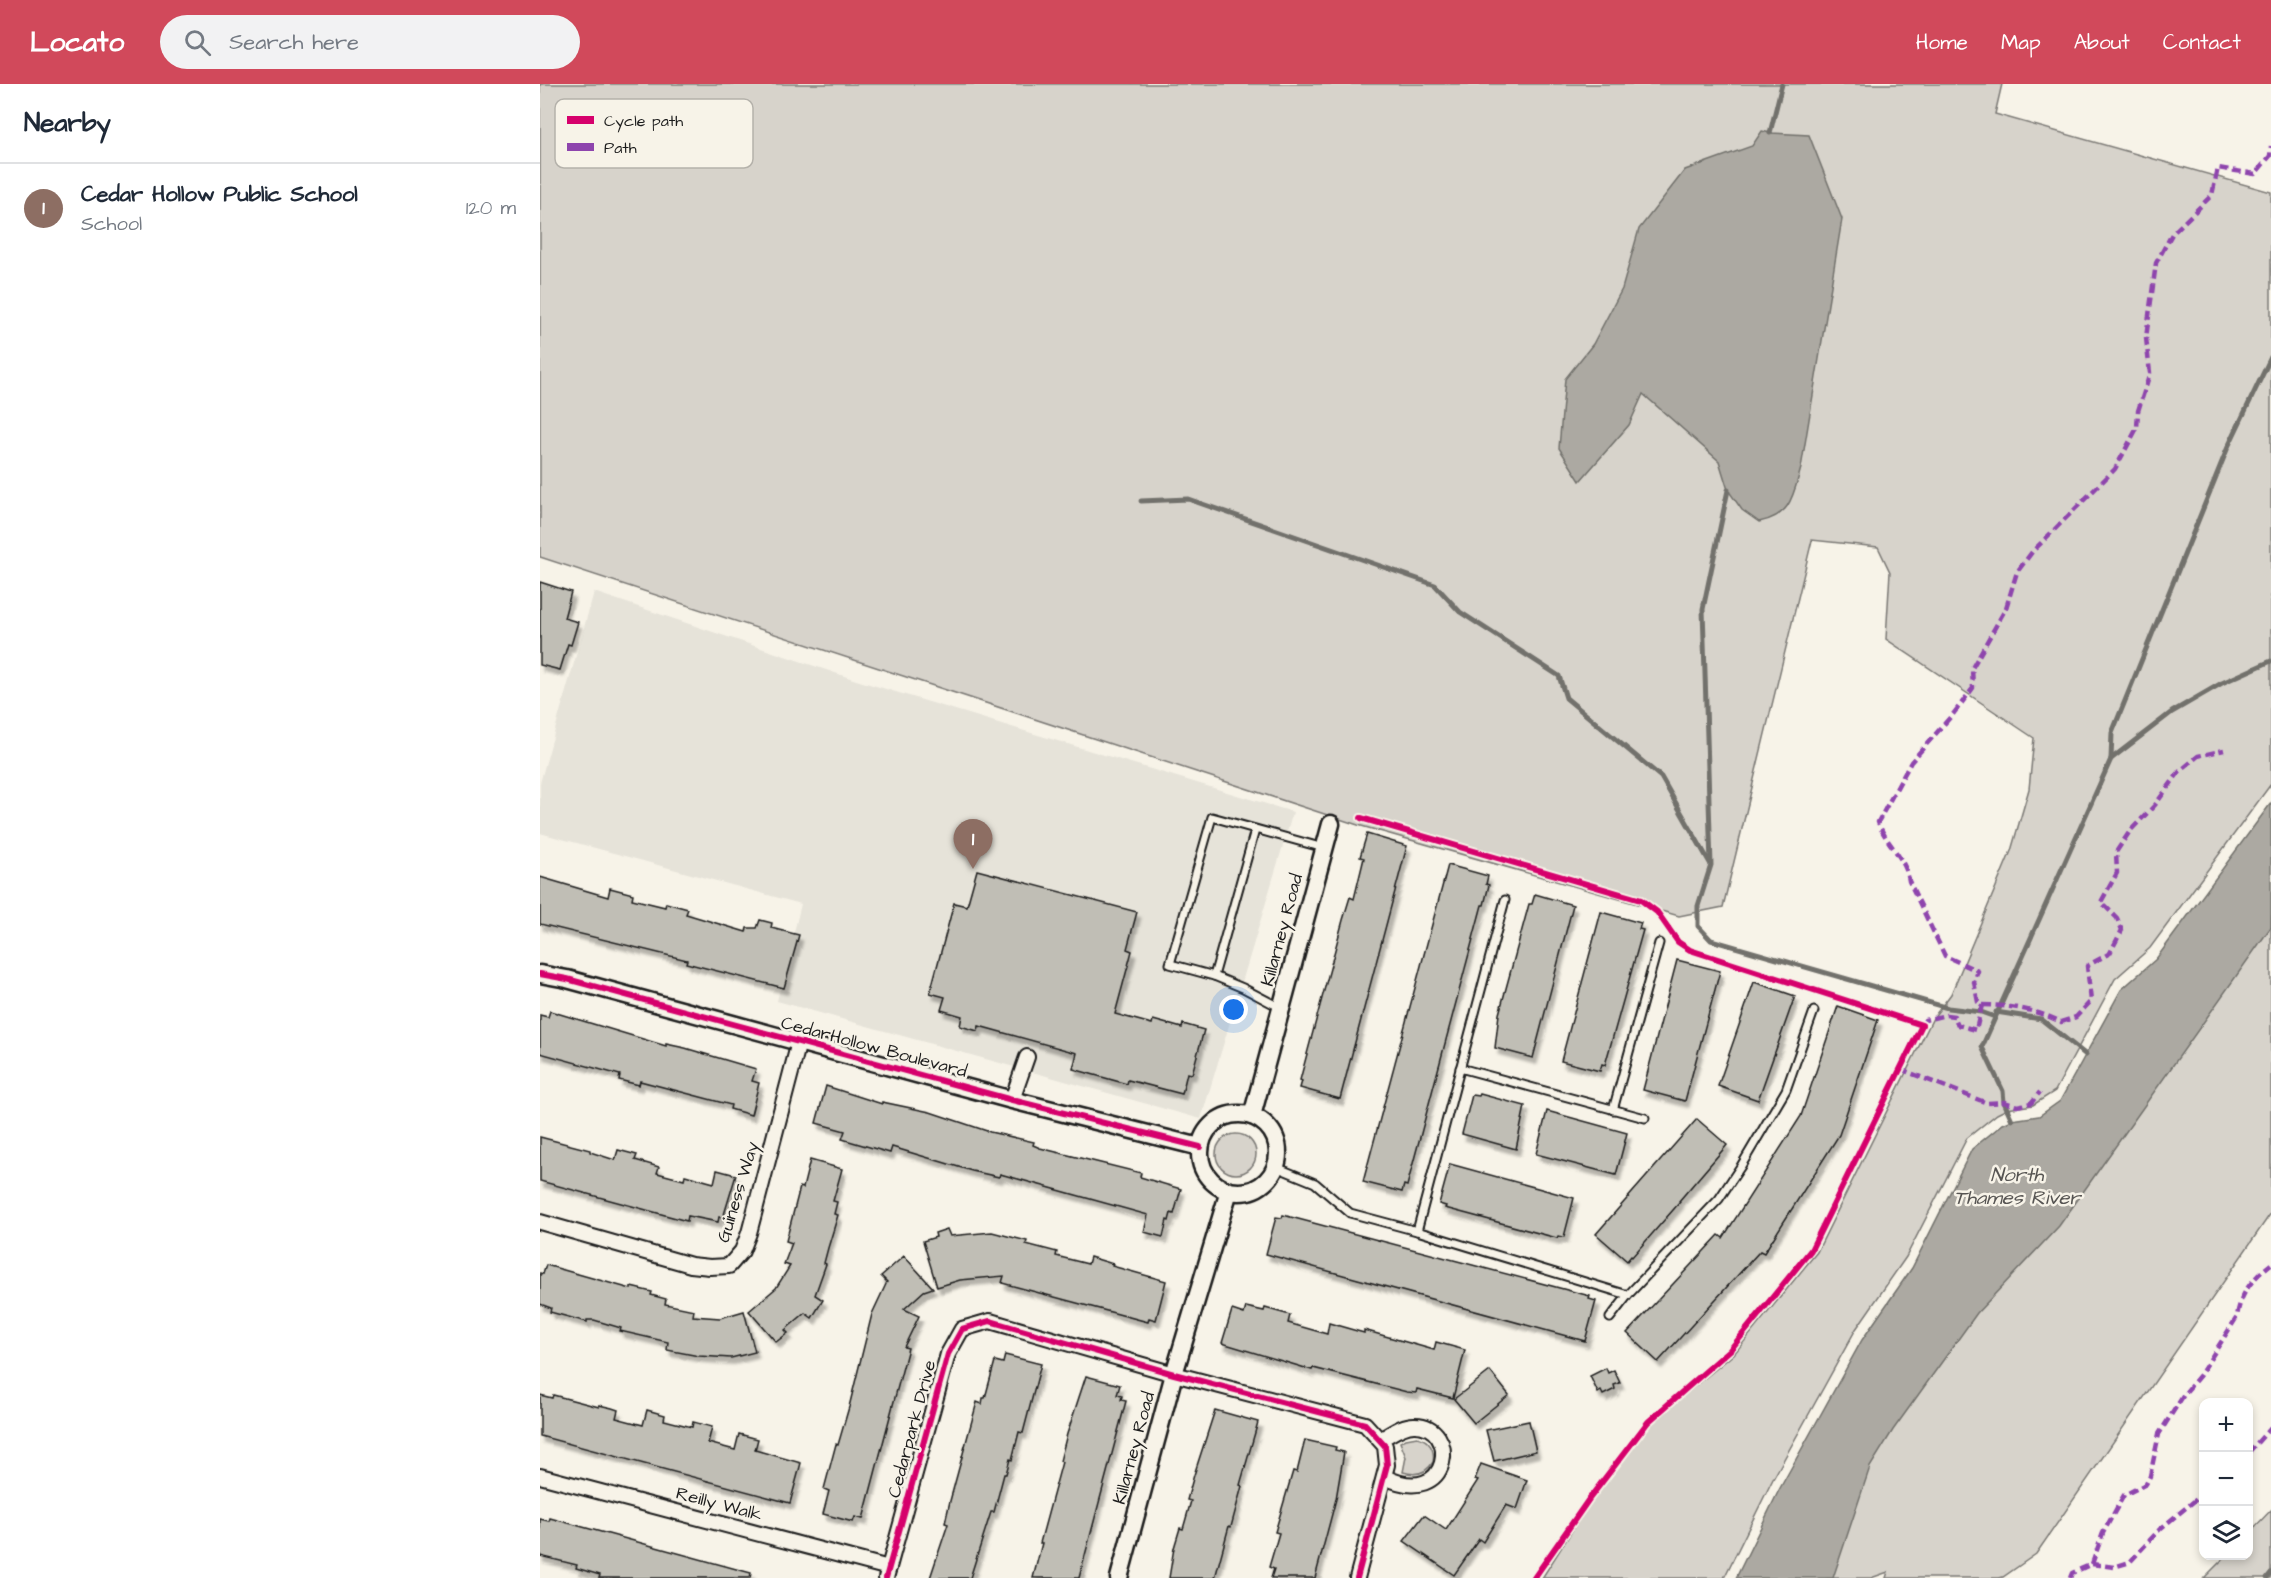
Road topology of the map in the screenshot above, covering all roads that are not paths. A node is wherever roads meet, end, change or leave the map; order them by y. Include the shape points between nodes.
1 (1331, 824) dead end
2 (1256, 830) junction
3 (1324, 848) junction
4 (1505, 900) dead end
5 (1659, 943) dead end
6 (540, 974) edge
7 (1214, 976) junction
8 (1281, 1008) junction
9 (1814, 1011) dead end
10 (799, 1042) junction
11 (1027, 1057) dead end
12 (1460, 1068) junction
13 (1012, 1100) junction
14 (1613, 1110) junction
15 (1252, 1116) junction
16 (1645, 1118) dead end
17 (1200, 1147) junction
18 (1276, 1167) junction
19 (1229, 1191) junction
20 (540, 1222) edge
21 (1418, 1231) junction
22 (1628, 1295) junction
23 (1610, 1318) dead end
24 (1174, 1374) junction
25 (1381, 1439) junction
26 (540, 1476) edge
27 (1385, 1477) junction
28 (888, 1573) edge
29 (1119, 1578) edge
30 (1357, 1578) edge

1 - 3 street, Killarney Road
2 - 3 lane
2 - 7 lane
2 - 7 lane via 1212,817 1170,964
3 - 8 street, Killarney Road
4 - 12 lane
5 - 14 lane
6 - 10 street, CedarHollow Boulevard
7 - 8 lane
8 - 15 street, Killarney Road
9 - 22 lane via 1786,1090 1741,1167 1719,1198
10 - 13 street, CedarHollow Boulevard
10 - 20 street, Guiness Way via 749,1233 742,1251 729,1266 691,1264
11 - 13 street
12 - 14 lane
12 - 21 lane
13 - 17 street, CedarHollow Boulevard
14 - 16 lane
15 - 17 street via 1238,1114 1217,1121
15 - 18 street via 1270,1128 1276,1140
17 - 19 street via 1205,1173 1214,1184
18 - 19 street via 1262,1185 1250,1191
18 - 21 lane via 1315,1183 1350,1213
19 - 24 street, Killarney Road
21 - 22 lane
22 - 23 lane
24 - 25 street, Cedarpark Drive via 1365,1424
24 - 28 street, Cedarpark Drive via 990,1321 962,1329 948,1354
24 - 29 street, Killarney Road
25 - 27 street via 1386,1455
25 - 27 street via 1404,1427 1420,1425 1436,1433 1443,1447 1442,1464 1430,1481 1408,1486
26 - 28 street, Reilly Walk
27 - 30 street

